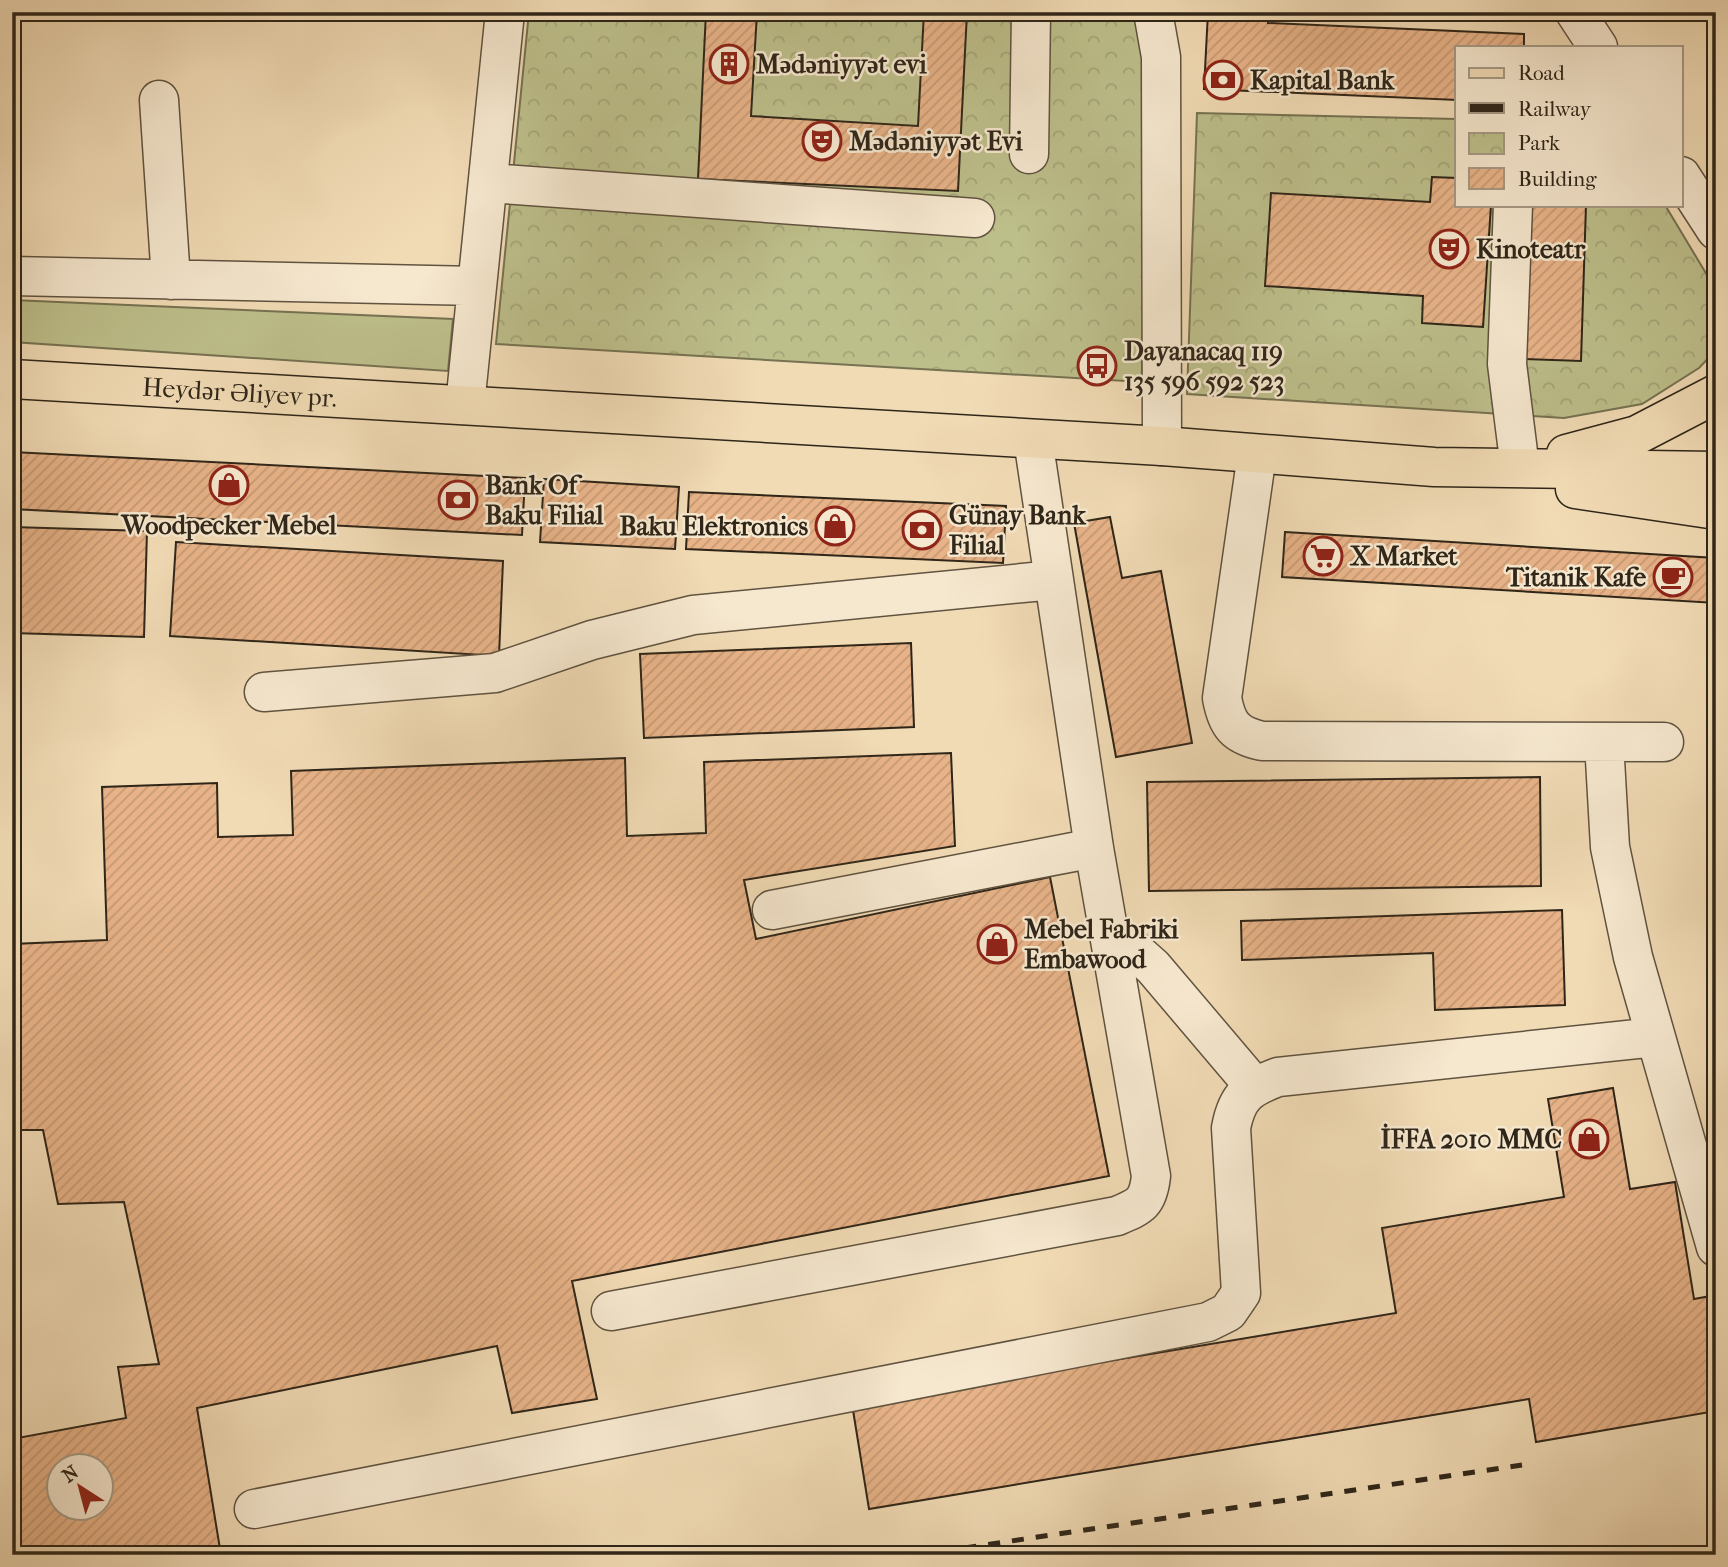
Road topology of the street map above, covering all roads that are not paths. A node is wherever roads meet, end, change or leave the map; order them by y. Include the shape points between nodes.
1 (505, 12) edge
2 (1031, 12) edge
3 (1153, 12) edge
4 (1575, 12) edge
5 (1597, 46) edge
6 (159, 100) dead end
7 (1028, 153) dead end
8 (1682, 178) edge
9 (489, 183) junction
10 (1513, 206) edge
11 (975, 218) dead end
12 (1716, 230) edge
13 (12, 276) edge
14 (171, 280) junction
15 (477, 286) junction
16 (12, 379) edge
17 (1716, 394) edge
18 (465, 405) junction
19 (1033, 439) junction
20 (1162, 446) junction
21 (1257, 454) junction
22 (1519, 460) junction
23 (1434, 467) junction
24 (1716, 471) edge
25 (1716, 510) edge
26 (1054, 580) junction
27 (264, 692) dead end
28 (1604, 742) junction
29 (1664, 742) dead end
30 (1094, 848) junction
31 (772, 910) dead end
32 (1110, 938) junction
33 (1656, 1037) junction
34 (1254, 1086) junction
35 (1716, 1247) edge
36 (611, 1311) dead end
37 (254, 1509) dead end

1 - 9 street
2 - 7 street
3 - 20 street via 1161,57
4 - 5 street
6 - 14 street
8 - 12 street
9 - 11 street
9 - 15 street
10 - 22 street via 1507,364
13 - 14 street
14 - 15 street
15 - 18 street
16 - 18 main road, Heydər Əliyev pr.
17 - 22 main road via 1611,444
18 - 19 main road, Heydər Əliyev pr.
19 - 20 main road, Heydər Əliyev pr.
19 - 26 street
20 - 21 main road, Heydər Əliyev pr.
21 - 23 main road, Heydər Əliyev pr.
21 - 28 street via 1222,698 1232,728 1262,741
22 - 23 main road
23 - 24 main road
23 - 25 main road
26 - 27 street via 693,615 592,640 495,673
26 - 30 street
28 - 29 street
28 - 33 street via 1610,847 1633,957
30 - 31 street
30 - 32 street
32 - 34 street via 1153,967
32 - 36 street via 1152,1176 1149,1196 1136,1208 1117,1216
33 - 34 street via 1278,1077
33 - 35 street
34 - 37 street via 1235,1107 1231,1128 1241,1293 1228,1312 1208,1322

